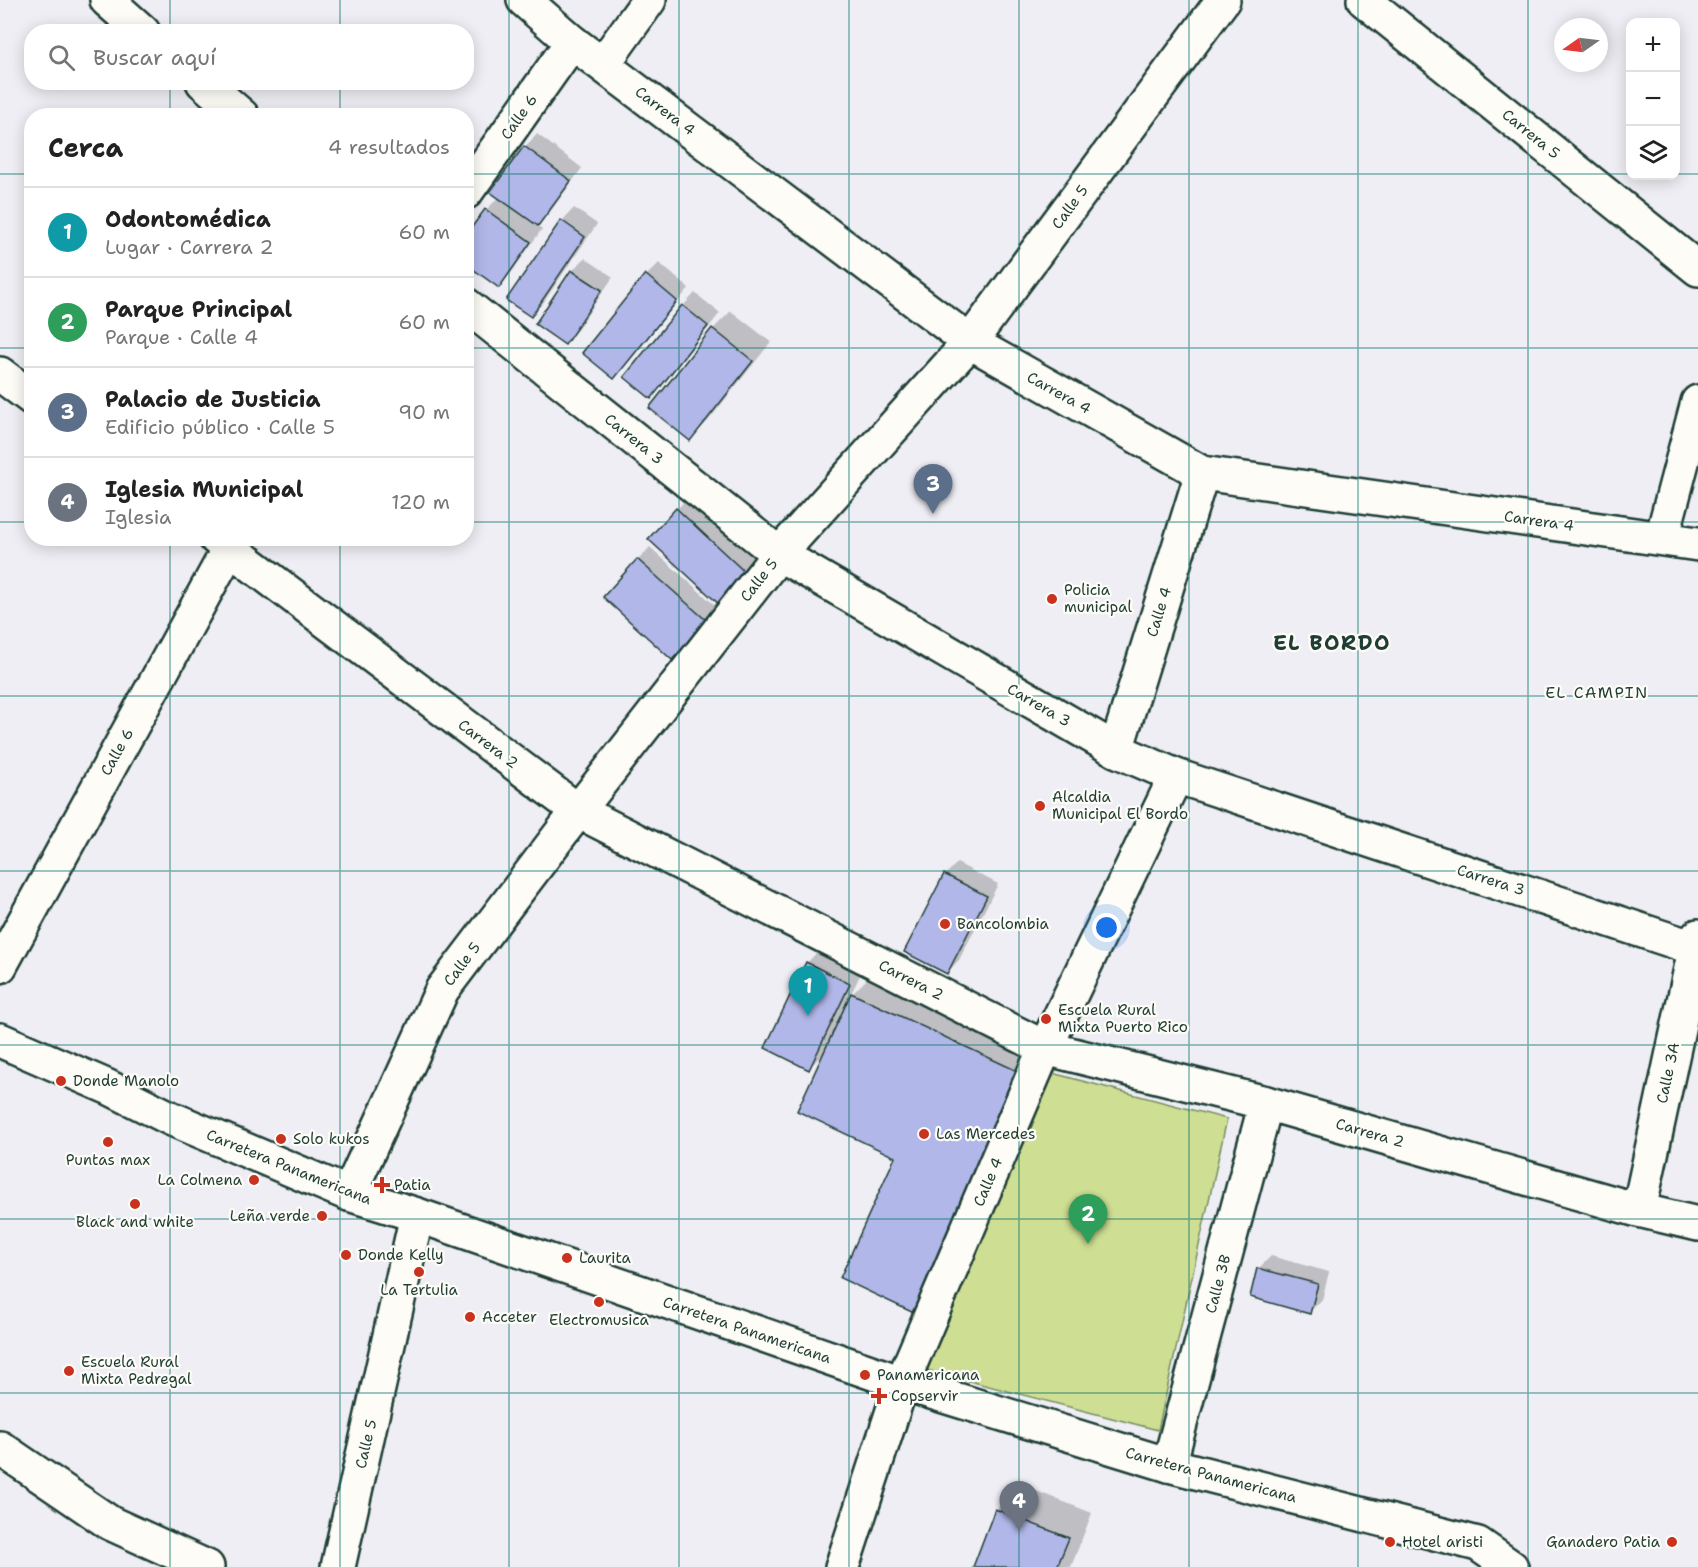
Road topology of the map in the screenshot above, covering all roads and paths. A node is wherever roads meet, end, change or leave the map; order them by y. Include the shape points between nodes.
1 (106, 0) edge
2 (524, 0) edge
3 (649, 0) edge
4 (1223, 0) edge
5 (1364, 0) edge
6 (134, 24) edge
7 (572, 42) junction
8 (603, 63) junction
9 (212, 90) edge
10 (233, 108) edge
11 (474, 181) edge
12 (1698, 269) edge
13 (474, 311) edge
14 (970, 342) junction
15 (0, 374) edge
16 (24, 392) edge
17 (1698, 402) edge
18 (1202, 473) junction
19 (1662, 538) junction
20 (1698, 544) edge
21 (225, 546) edge
22 (232, 546) edge
23 (779, 554) junction
24 (1116, 750) junction
25 (1176, 776) junction
26 (578, 812) junction
27 (1696, 942) edge
28 (0, 966) edge
29 (0, 1040) edge
30 (1045, 1048) junction
31 (1266, 1103) junction
32 (350, 1194) junction
33 (1639, 1210) junction
34 (417, 1215) junction
35 (1698, 1224) edge
36 (902, 1383) junction
37 (0, 1448) edge
38 (1169, 1466) junction
39 (207, 1567) edge
40 (338, 1567) edge
41 (843, 1567) edge
42 (1511, 1567) edge

1 - 6 main road
2 - 7 main road, Carrera 4
3 - 8 main road
4 - 14 main road, Calle 5
5 - 12 main road, Carrera 5
7 - 8 main road, Carrera 4
7 - 11 main road, Calle 6
8 - 14 main road, Carrera 4
9 - 10 main road
13 - 23 main road, Carrera 3
14 - 18 main road, Carrera 4
14 - 23 main road, Calle 5
15 - 16 main road
17 - 19 main road
18 - 19 main road, Carrera 4
18 - 24 main road, Calle 4
19 - 20 main road, Carrera 4
21 - 28 main road, Calle 6
22 - 26 main road, Carrera 2
23 - 24 main road, Carrera 3
23 - 26 main road, Calle 5
24 - 25 main road, Carrera 3
25 - 27 main road, Carrera 3
25 - 30 main road, Calle 4
26 - 30 main road, Carrera 2
26 - 32 main road, Calle 5 via 442,990
27 - 33 main road, Calle 3A
29 - 32 main road, Carretera Panamericana
30 - 31 main road, Carrera 2
30 - 36 main road, Calle 4
31 - 33 main road, Carrera 2
31 - 38 main road, Calle 3B
32 - 34 main road, Carretera Panamericana
33 - 35 main road, Carrera 2
34 - 36 main road, Carretera Panamericana
34 - 40 main road, Calle 5
36 - 38 main road, Carretera Panamericana
36 - 41 main road, Calle 4
37 - 39 main road via 110,1523
38 - 42 main road, Carretera Panamericana via 1478,1544

